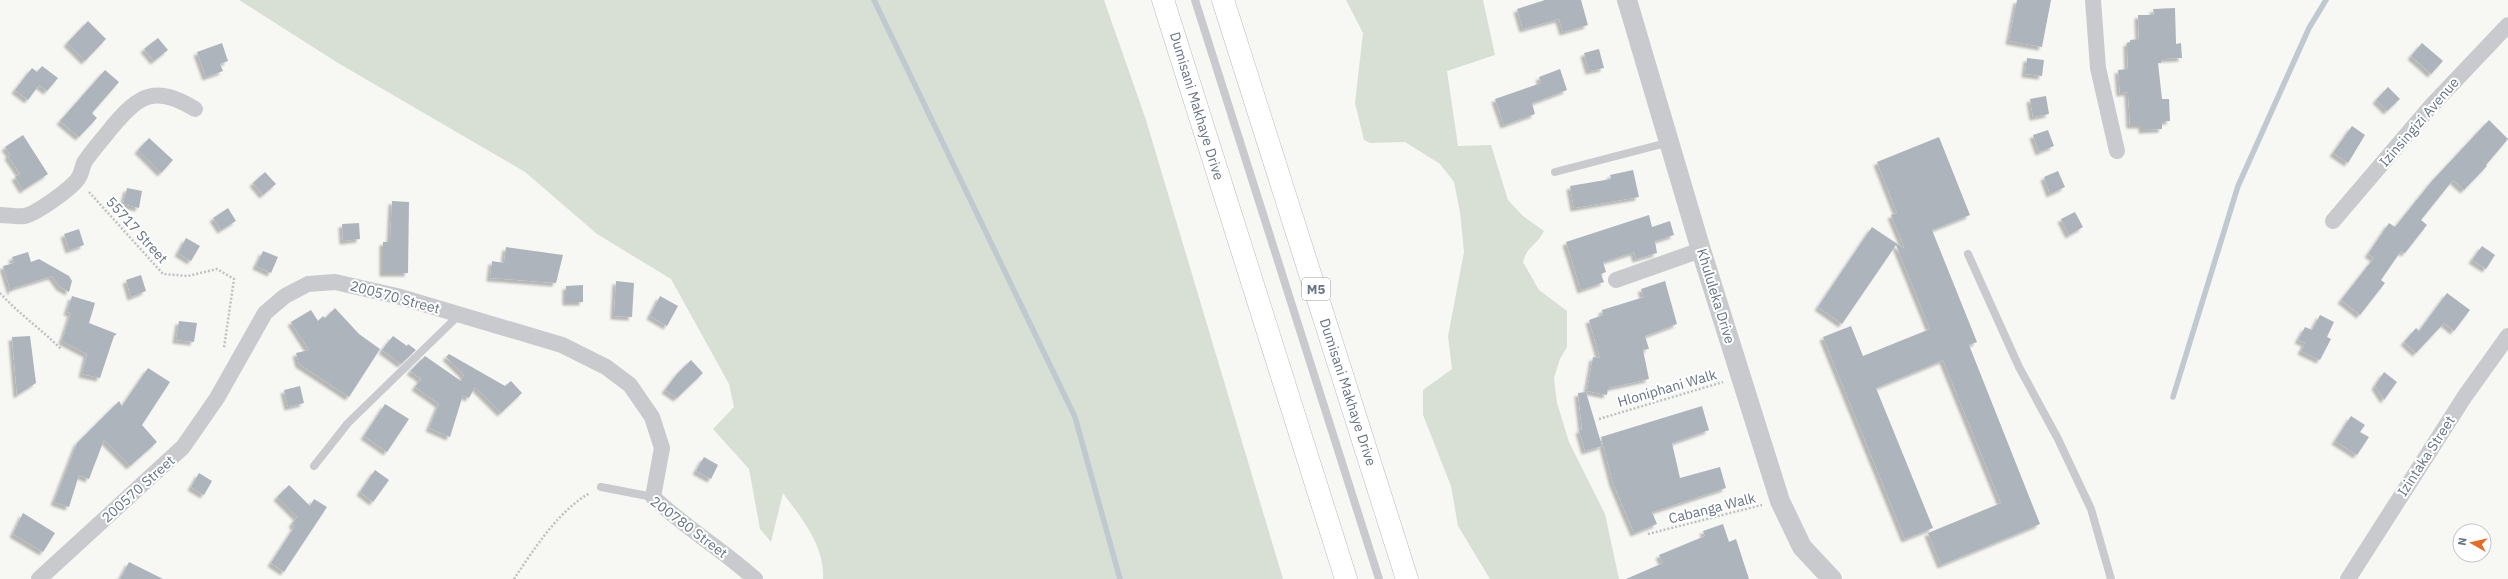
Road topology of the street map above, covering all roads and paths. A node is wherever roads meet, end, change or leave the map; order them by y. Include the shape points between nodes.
1 (1163, 0) edge
2 (1195, 0) edge
3 (1223, 0) edge
4 (1627, 0) edge
5 (2093, 0) edge
6 (2508, 25) edge
7 (194, 109) dead end
8 (1671, 142) junction
9 (2117, 151) dead end
10 (1555, 172) dead end
11 (78, 180) junction
12 (0, 215) edge
13 (2333, 221) dead end
14 (1701, 250) junction
15 (1968, 254) dead end
16 (1616, 280) dead end
17 (0, 293) edge
18 (459, 315) junction
19 (2508, 336) edge
20 (61, 349) dead end
21 (223, 353) dead end
22 (1741, 377) junction
23 (1600, 419) dead end
24 (314, 466) dead end
25 (602, 487) joint
26 (653, 497) junction
27 (1780, 501) junction
28 (1648, 534) dead end
29 (39, 579) edge
30 (514, 579) edge
31 (755, 579) edge
32 (1346, 579) edge
33 (1379, 579) edge
34 (1407, 579) edge
35 (1832, 579) edge
36 (2111, 579) edge
37 (2348, 579) edge

1 - 32 main road, Dumisani Makhaye Drive
2 - 33 lane
3 - 34 main road, Dumisani Makhaye Drive / M5
4 - 8 street, Khululeka Drive
5 - 9 street via 2098,68
6 - 13 street, Izinsingizi Avenue via 2432,105
7 - 11 street via 178,99 162,95 142,98 128,108 94,149 84,164
8 - 10 lane
8 - 14 street, Khululeka Drive
11 - 12 street via 38,210 25,216
11 - 21 path, 55717 Street via 163,274 188,276 217,269 234,279
14 - 16 street
14 - 22 street, Khululeka Drive
15 - 36 lane via 2019,367 2058,439 2091,509
17 - 20 path via 17,312 36,324
18 - 24 lane via 348,423
18 - 26 street, 200570 Street via 562,345 606,367 630,385 652,417 662,448
18 - 29 street, 200570 Street via 397,296 335,282 308,284 285,296 265,313 217,398 183,447
19 - 37 street, Izintaka Street via 2465,396
22 - 23 path, Hloniphani Walk
22 - 27 street, Khululeka Drive
25 - 26 lane, 200780 Street
25 - 30 path via 578,499 542,537
26 - 31 street, 200780 Street via 671,515
27 - 28 path, Cabanga Walk
27 - 35 street, Khululeka Drive via 1802,547

